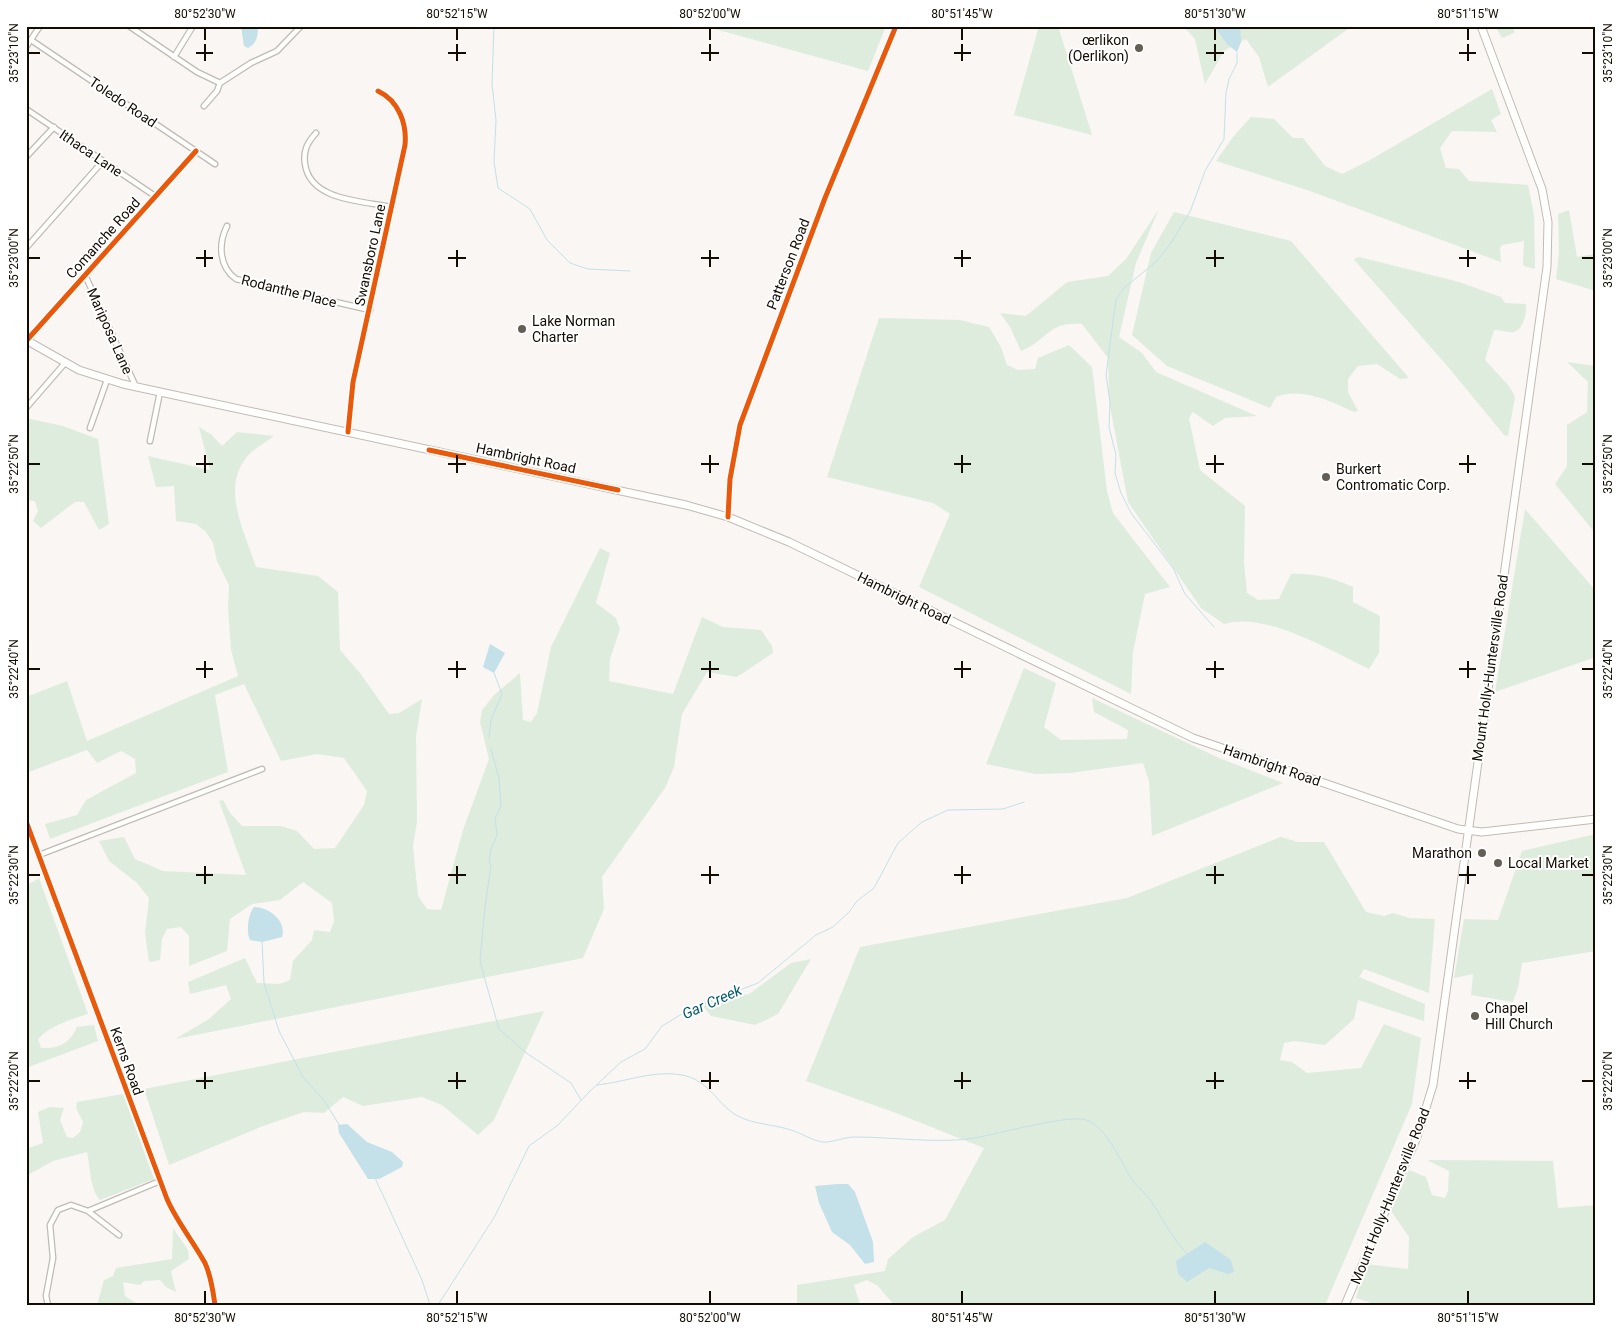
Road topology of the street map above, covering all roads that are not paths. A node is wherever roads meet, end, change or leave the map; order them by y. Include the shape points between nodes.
1 (40, 26) edge
2 (129, 26) edge
3 (193, 26) edge
4 (301, 26) edge
5 (896, 26) edge
6 (1480, 26) edge
7 (31, 40) junction
8 (26, 47) edge
9 (174, 57) junction
10 (220, 83) junction
11 (378, 91) dead end
12 (204, 106) dead end
13 (26, 109) edge
14 (54, 127) junction
15 (316, 133) dead end
16 (196, 151) junction
17 (26, 157) edge
18 (103, 161) junction
19 (215, 164) dead end
20 (155, 196) junction
21 (392, 207) junction
22 (227, 226) dead end
23 (26, 248) edge
24 (85, 275) junction
25 (370, 310) junction
26 (27, 340) edge
27 (65, 363) junction
28 (107, 380) junction
29 (136, 387) junction
30 (160, 392) junction
31 (26, 408) edge
32 (90, 428) dead end
33 (348, 432) junction
34 (150, 441) dead end
35 (728, 517) junction
36 (262, 769) dead end
37 (1596, 819) edge
38 (26, 821) edge
39 (1467, 832) junction
40 (39, 855) junction
41 (160, 1181) junction
42 (88, 1211) junction
43 (119, 1235) dead end
44 (48, 1305) edge
45 (215, 1305) edge
46 (1344, 1305) edge

1 - 7 street
2 - 9 street
3 - 9 street
4 - 10 street via 277,50
5 - 35 street, Patterson Road via 825,198 740,425 730,479
6 - 39 main road, Mount Holly-Huntersville Road via 1540,182 1549,239
7 - 8 street
7 - 16 street, Toledo Road
9 - 10 street via 211,81
10 - 12 street
11 - 21 street, Swansboro Lane via 395,105 405,132
13 - 14 street, Ithaca Lane
14 - 17 street
14 - 18 street, Ithaca Lane
15 - 21 street via 304,156 308,176 315,186 334,195
16 - 19 street, Toledo Road
16 - 20 street, Comanche Road
18 - 20 street, Ithaca Lane
18 - 23 street
20 - 24 street, Comanche Road
21 - 25 street, Swansboro Lane
22 - 25 street, Rodanthe Place via 221,242 221,254 228,272 236,279
24 - 26 street, Comanche Road
24 - 29 street, Mariposa Lane
25 - 33 street, Swansboro Lane via 353,382
26 - 27 main road, Hambright Road
27 - 28 main road, Hambright Road
27 - 31 street
28 - 29 main road, Hambright Road
28 - 32 street
29 - 30 main road, Hambright Road
30 - 33 main road, Hambright Road
30 - 34 street
33 - 35 main road, Hambright Road via 686,505
35 - 39 main road, Hambright Road via 789,542 1193,738
36 - 40 street
37 - 39 main road, Hambright Road
38 - 40 street, Kerns Road
39 - 46 main road, Mount Holly-Huntersville Road via 1429,1101
40 - 41 street, Kerns Road
41 - 42 street
41 - 45 street, Kerns Road via 176,1218 204,1262
42 - 43 street
42 - 44 street via 71,1205 54,1215 50,1225 54,1258 46,1296

